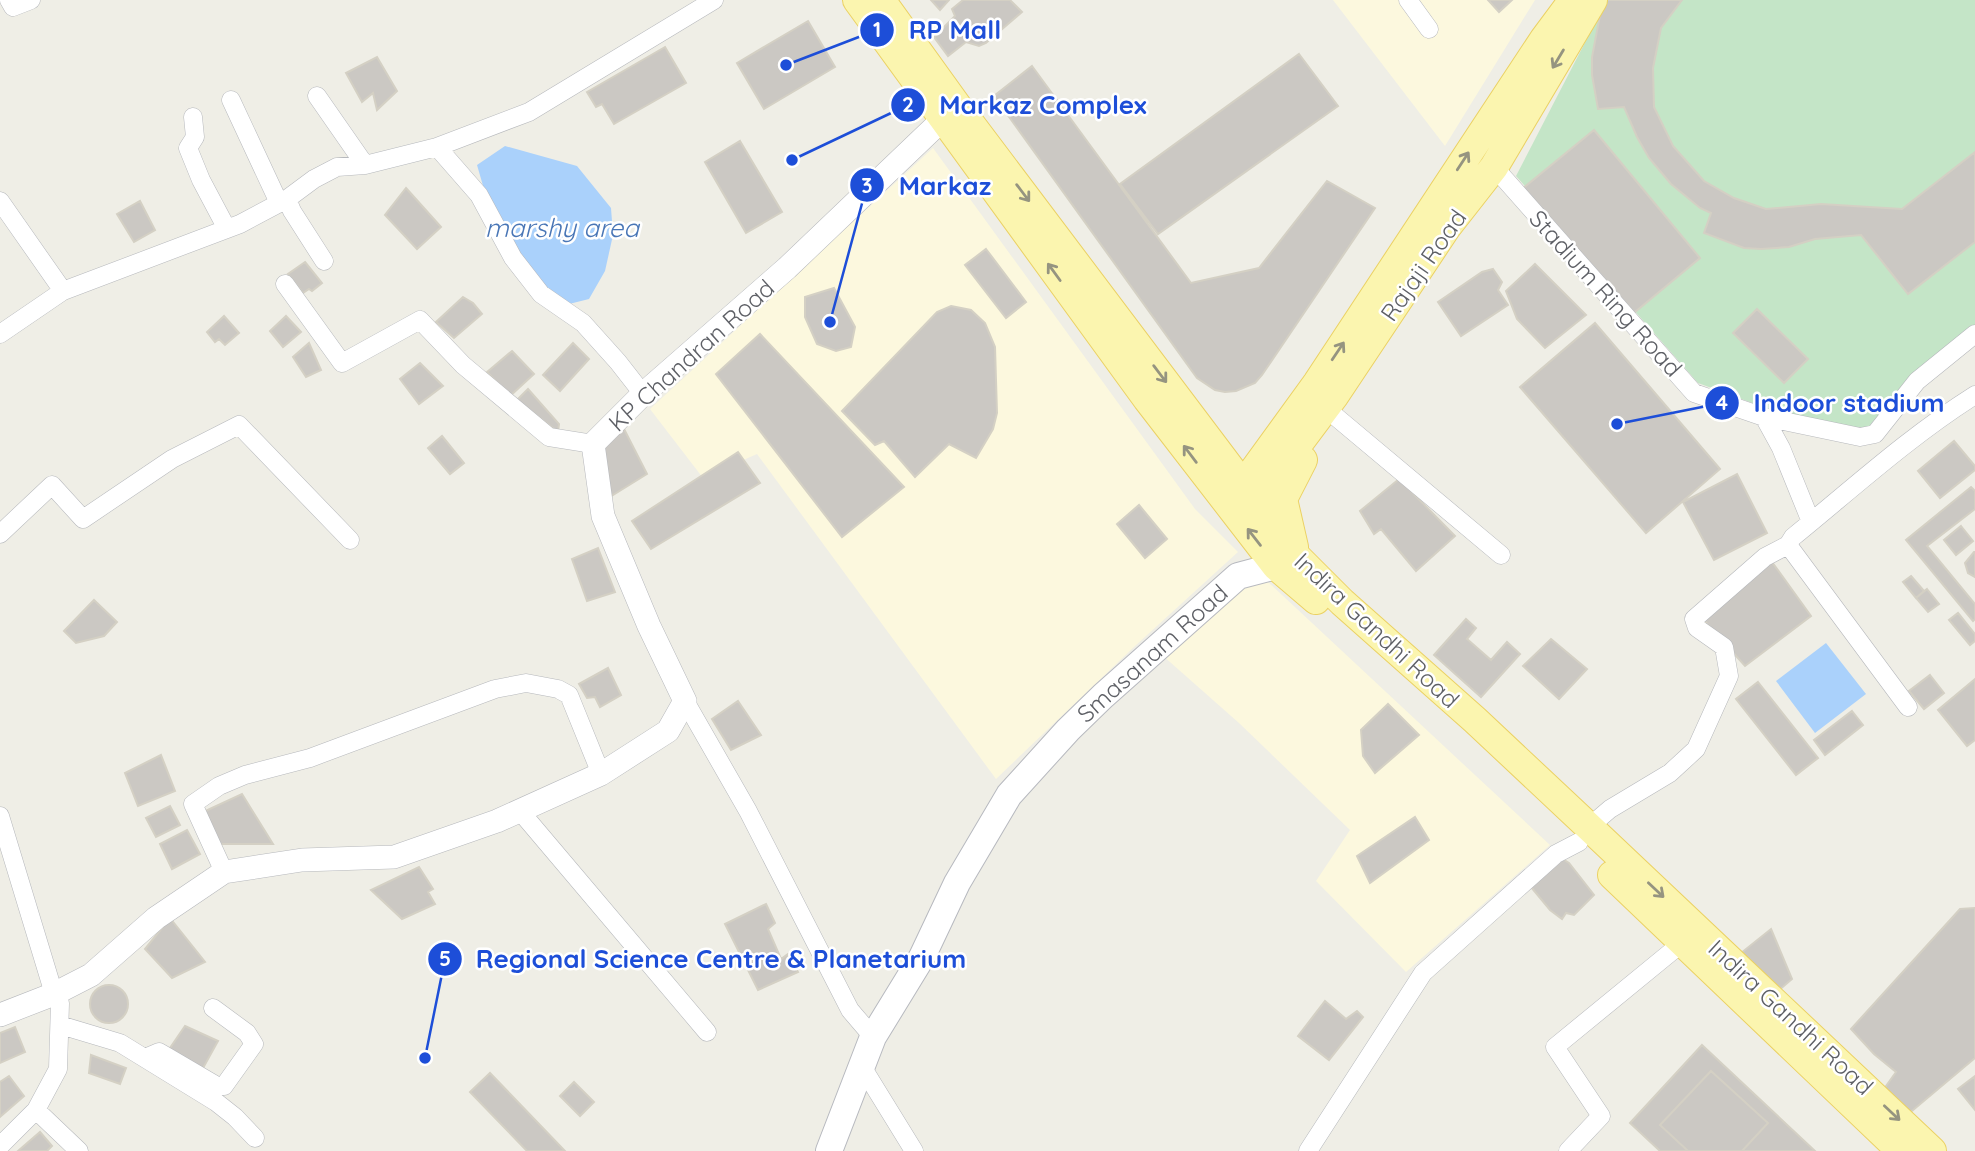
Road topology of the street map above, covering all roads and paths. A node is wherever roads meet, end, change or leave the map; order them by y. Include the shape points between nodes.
1 (31, 0) edge
2 (714, 0) edge
3 (857, 0) edge
4 (881, 0) edge
5 (1408, 0) edge
6 (1573, 0) edge
7 (1593, 0) edge
8 (8, 6) edge
9 (1429, 29) dead end
10 (317, 96) dead end
11 (231, 100) dead end
12 (193, 117) dead end
13 (942, 120) junction
14 (436, 147) junction
15 (365, 165) junction
16 (1494, 167) junction
17 (0, 201) edge
18 (283, 201) junction
19 (227, 229) junction
20 (324, 261) dead end
21 (285, 284) dead end
22 (63, 291) junction
23 (0, 334) edge
24 (1975, 334) edge
25 (643, 394) junction
26 (1975, 395) edge
27 (1327, 396) junction
28 (1189, 412) junction
29 (1764, 417) junction
30 (593, 444) junction
31 (1243, 499) junction
32 (1811, 522) junction
33 (0, 534) edge
34 (350, 540) dead end
35 (1788, 545) junction
36 (1501, 555) dead end
37 (1287, 562) junction
38 (685, 701) junction
39 (1908, 707) dead end
40 (601, 774) junction
41 (520, 811) junction
42 (0, 816) edge
43 (1584, 835) junction
44 (224, 872) junction
45 (1682, 943) junction
46 (54, 994) junction
47 (213, 1008) dead end
48 (0, 1015) edge
49 (60, 1025) junction
50 (708, 1032) dead end
51 (873, 1037) junction
52 (145, 1058) junction
53 (861, 1065) junction
54 (36, 1110) junction
55 (255, 1138) dead end
56 (0, 1146) edge
57 (1917, 1149) edge
58 (79, 1151) edge
59 (829, 1151) edge
60 (914, 1151) edge
61 (1308, 1151) edge
62 (1568, 1151) edge

1 - 8 street
2 - 14 street via 529,112
3 - 13 main road, Indira Gandhi Road
4 -> 28 main road, Indira Gandhi Road
5 - 9 street
27 -> 6 main road via 1544,40
7 -> 16 main road, Rajaji Road
10 - 15 street
11 - 18 street
12 - 19 street via 195,137 188,148
13 - 25 street, KP Chandran Road via 787,268
31 -> 13 main road, Indira Gandhi Road via 1147,399
14 - 15 street
14 - 25 street via 479,195 513,258 541,294 583,324
15 - 18 street via 337,167
16 - 27 main road, Rajaji Road
16 - 29 street, Stadium Ring Road via 1695,393
17 - 22 street
18 - 19 street
18 - 20 street
19 - 22 street
21 - 30 street via 342,363 420,320 463,365 549,437
22 - 23 street
24 - 29 street, Stadium Ring Road via 1917,381 1875,434 1860,437
25 - 30 street, KP Chandran Road
26 - 32 street
27 - 28 main road via 1285,415 1265,439 1249,449 1222,443
27 - 31 main road, Rajaji Road
27 - 36 street
27 - 37 main road via 1283,499
28 - 31 main road, Indira Gandhi Road
29 - 32 street
30 - 38 street, KP Chandran Road via 603,516
31 - 37 main road, Indira Gandhi Road
32 - 35 street
33 - 34 street via 52,485 83,519 172,459 239,425
35 - 39 street
35 - 43 street via 1765,557 1694,620 1724,647 1729,676 1696,749 1670,773 1610,809
37 - 43 main road, Indira Gandhi Road via 1342,602 1475,720
37 - 51 main road, Smasanam Road via 1238,576 1068,730 1009,795 957,883 922,957
38 - 40 street via 668,731
38 - 51 street via 748,811 850,1010
40 - 41 street
40 - 44 street via 569,695 526,682 495,689 310,758 219,786 193,804
41 - 44 street via 394,857 302,860
41 - 50 street
42 - 46 street
43 - 45 main road, Indira Gandhi Road
43 -> 57 main road, Indira Gandhi Road
43 - 61 street via 1556,854 1423,973
44 - 46 street via 156,918 90,975
45 - 57 main road, Indira Gandhi Road
45 - 62 street via 1555,1047 1601,1116
46 - 48 street
46 - 49 street via 60,1003
47 - 52 street via 247,1033 254,1044 224,1086 159,1052
49 - 52 street via 120,1043
49 - 54 street via 58,1069
51 - 53 main road, Smasanam Road
52 - 55 street via 216,1102
53 - 59 main road, Smasanam Road
53 - 60 street
54 - 56 street
54 - 58 street

